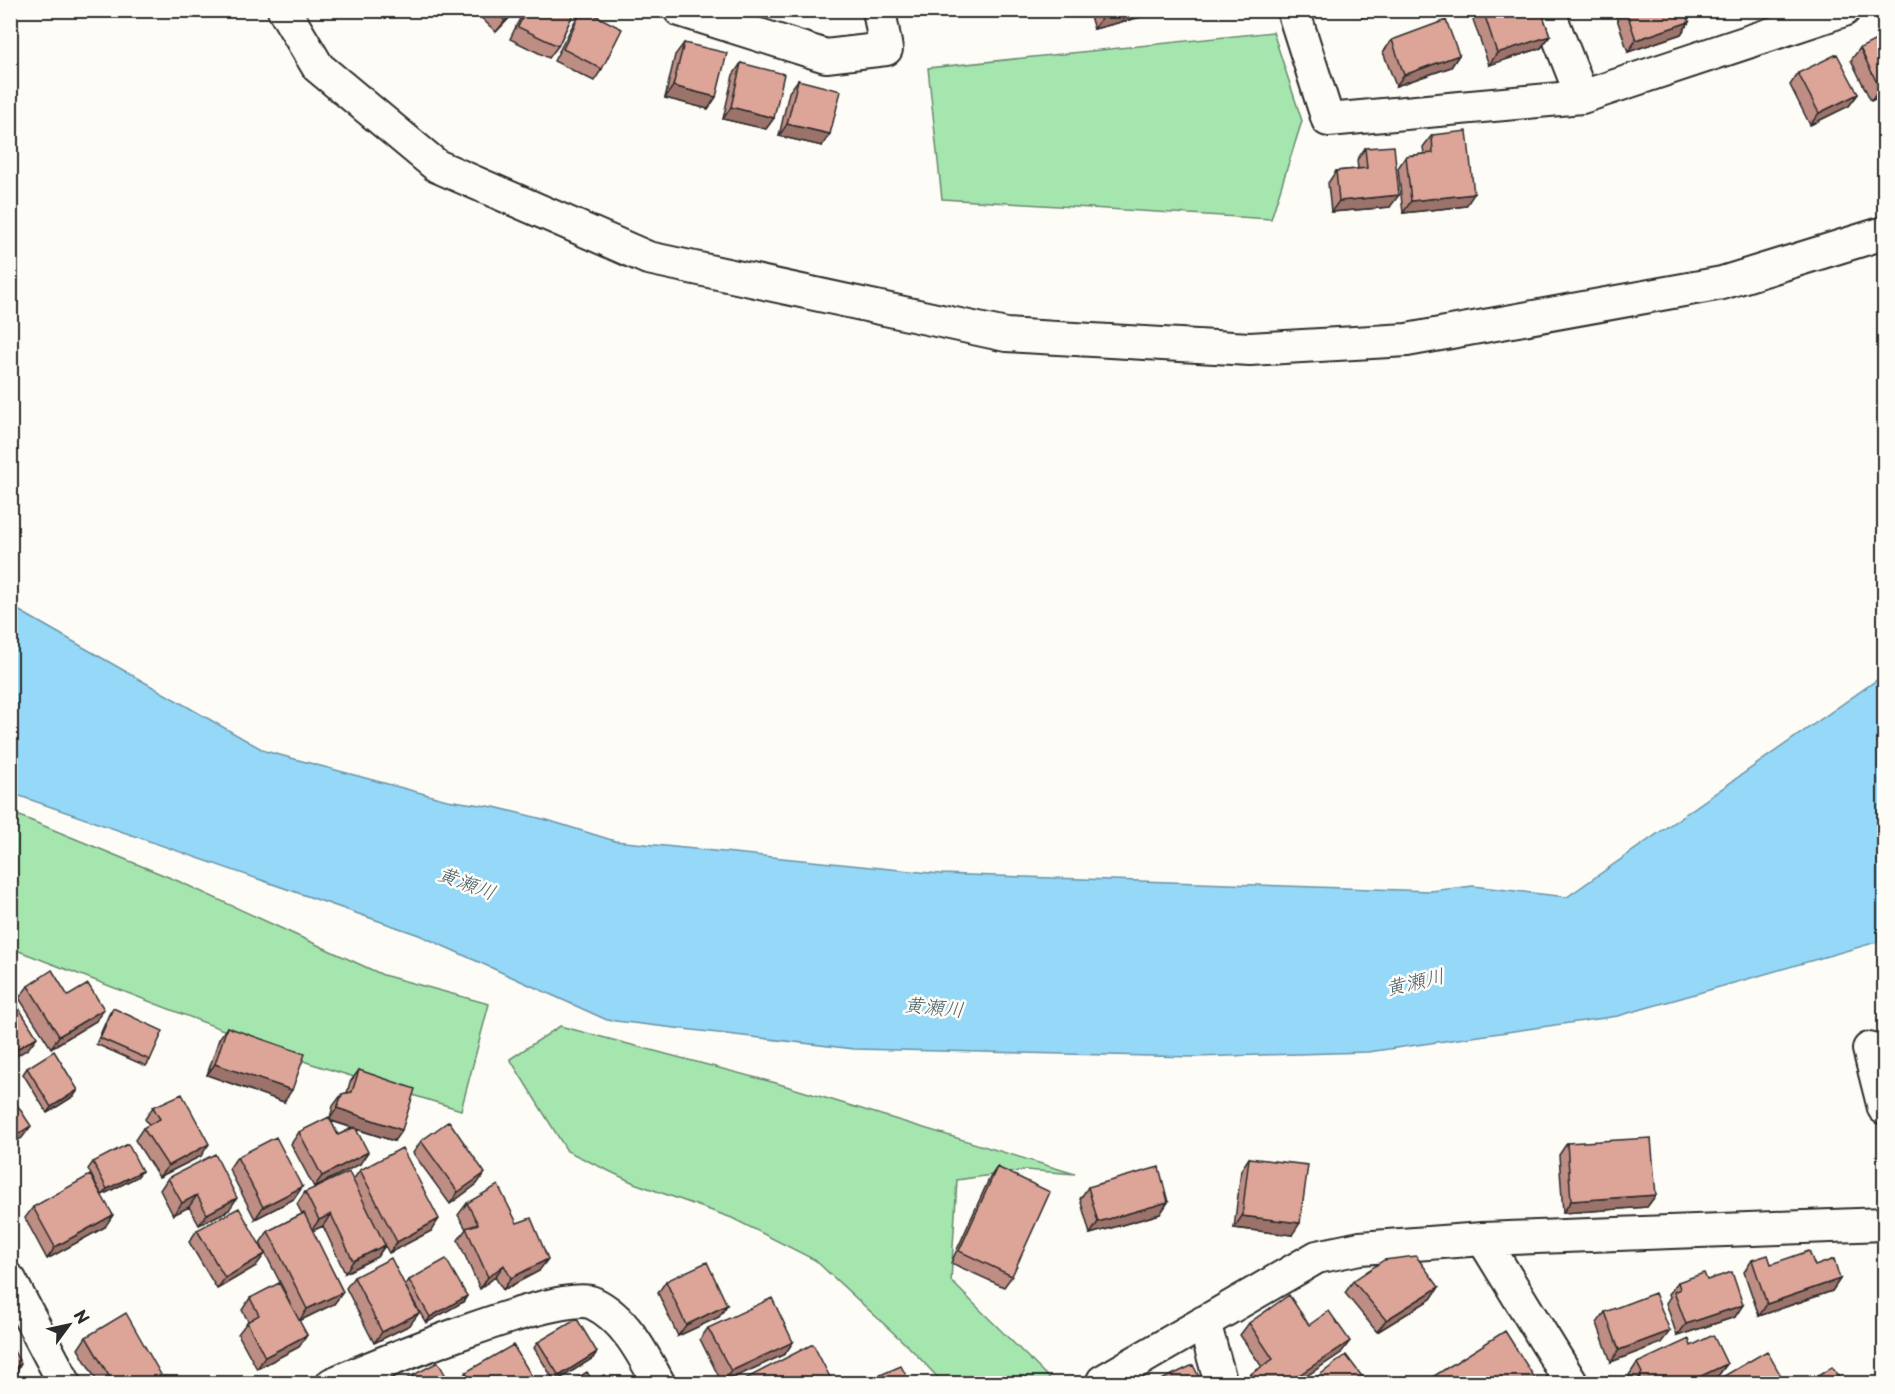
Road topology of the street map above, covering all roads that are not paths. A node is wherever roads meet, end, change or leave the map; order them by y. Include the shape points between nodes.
1 (284, 10) edge
2 (680, 10) edge
3 (879, 10) edge
4 (1293, 10) edge
5 (1548, 10) edge
6 (1844, 10) edge
7 (1582, 97) junction
8 (1884, 233) edge
9 (1869, 1049) dead end
10 (1884, 1108) edge
11 (1884, 1224) edge
12 (1482, 1239) junction
13 (10, 1280) edge
14 (1204, 1323) junction
15 (1103, 1381) dead end
16 (65, 1383) edge
17 (332, 1383) edge
18 (659, 1383) edge
19 (1221, 1383) edge
20 (1572, 1383) edge

1 - 8 street via 318,67 437,166 648,258 1006,336 1250,349 1407,340 1722,283
2 - 3 street via 826,56 886,49
4 - 7 street via 1328,120
5 - 7 street
6 - 7 street
9 - 10 street
11 - 12 street
12 - 14 street via 1360,1248 1317,1257
12 - 20 street
13 - 16 street
14 - 15 street
14 - 19 street
17 - 18 street via 519,1314 554,1304 591,1302 615,1317

